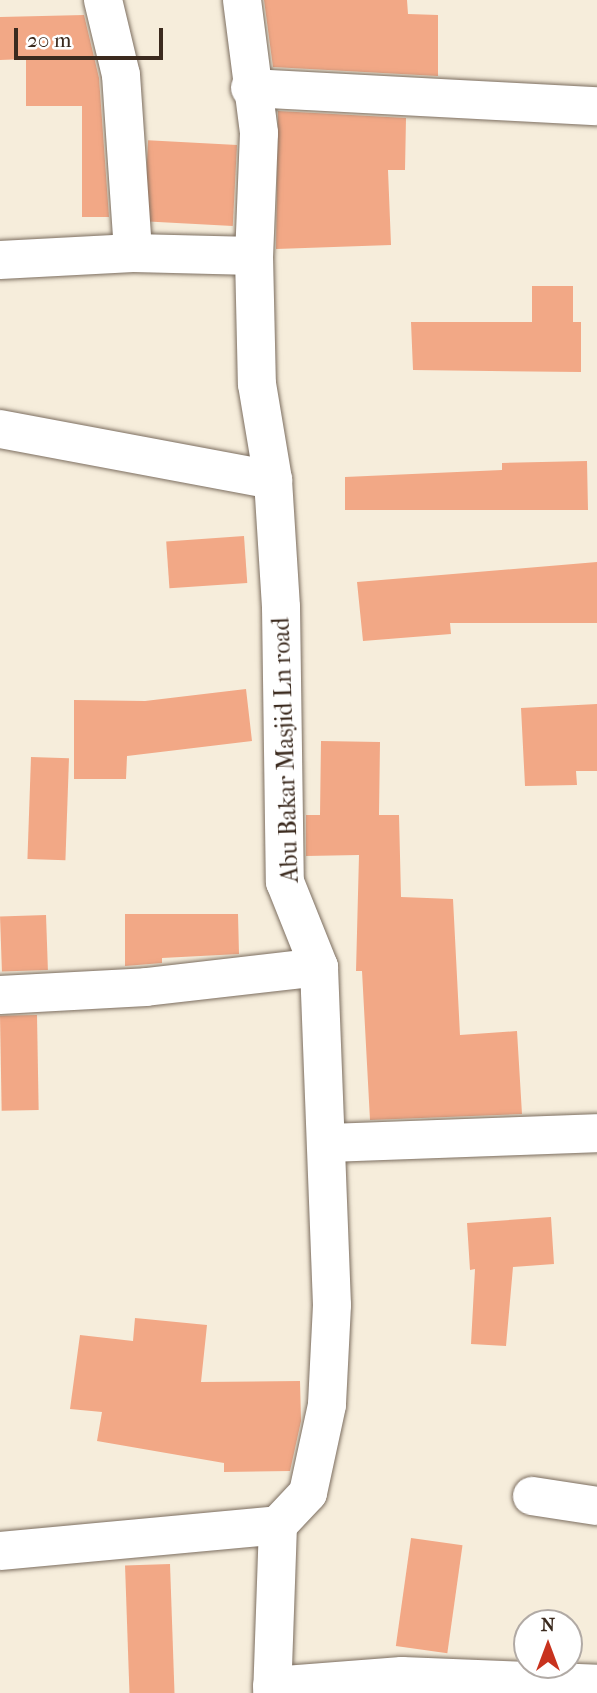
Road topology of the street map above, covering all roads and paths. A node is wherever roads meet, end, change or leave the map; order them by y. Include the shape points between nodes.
1 (103, 0) edge
2 (242, 0) edge
3 (250, 88) junction
4 (597, 106) edge
5 (133, 253) junction
6 (254, 256) junction
7 (0, 260) edge
8 (0, 429) edge
9 (273, 480) junction
10 (319, 967) junction
11 (0, 995) edge
12 (597, 1133) edge
13 (327, 1143) junction
14 (532, 1496) dead end
15 (597, 1506) edge
16 (278, 1525) junction
17 (0, 1551) edge
18 (597, 1684) edge
19 (272, 1690) edge

1 - 5 street via 121,75
2 - 3 street, Abu Bakar Masjid Ln road
3 - 4 street
3 - 6 street, Abu Bakar Masjid Ln road via 258,133
5 - 6 street
5 - 7 street
6 - 9 street, Abu Bakar Masjid Ln road via 257,384
8 - 9 street
9 - 10 street, Abu Bakar Masjid Ln road via 282,607 285,882
10 - 11 street via 146,987
10 - 13 street, Abu Bakar Masjid Ln road
12 - 13 street
13 - 16 street, Abu Bakar Masjid Ln road via 332,1305 327,1405 308,1493
14 - 15 street
16 - 17 street
16 - 19 street
18 - 19 street via 402,1676

